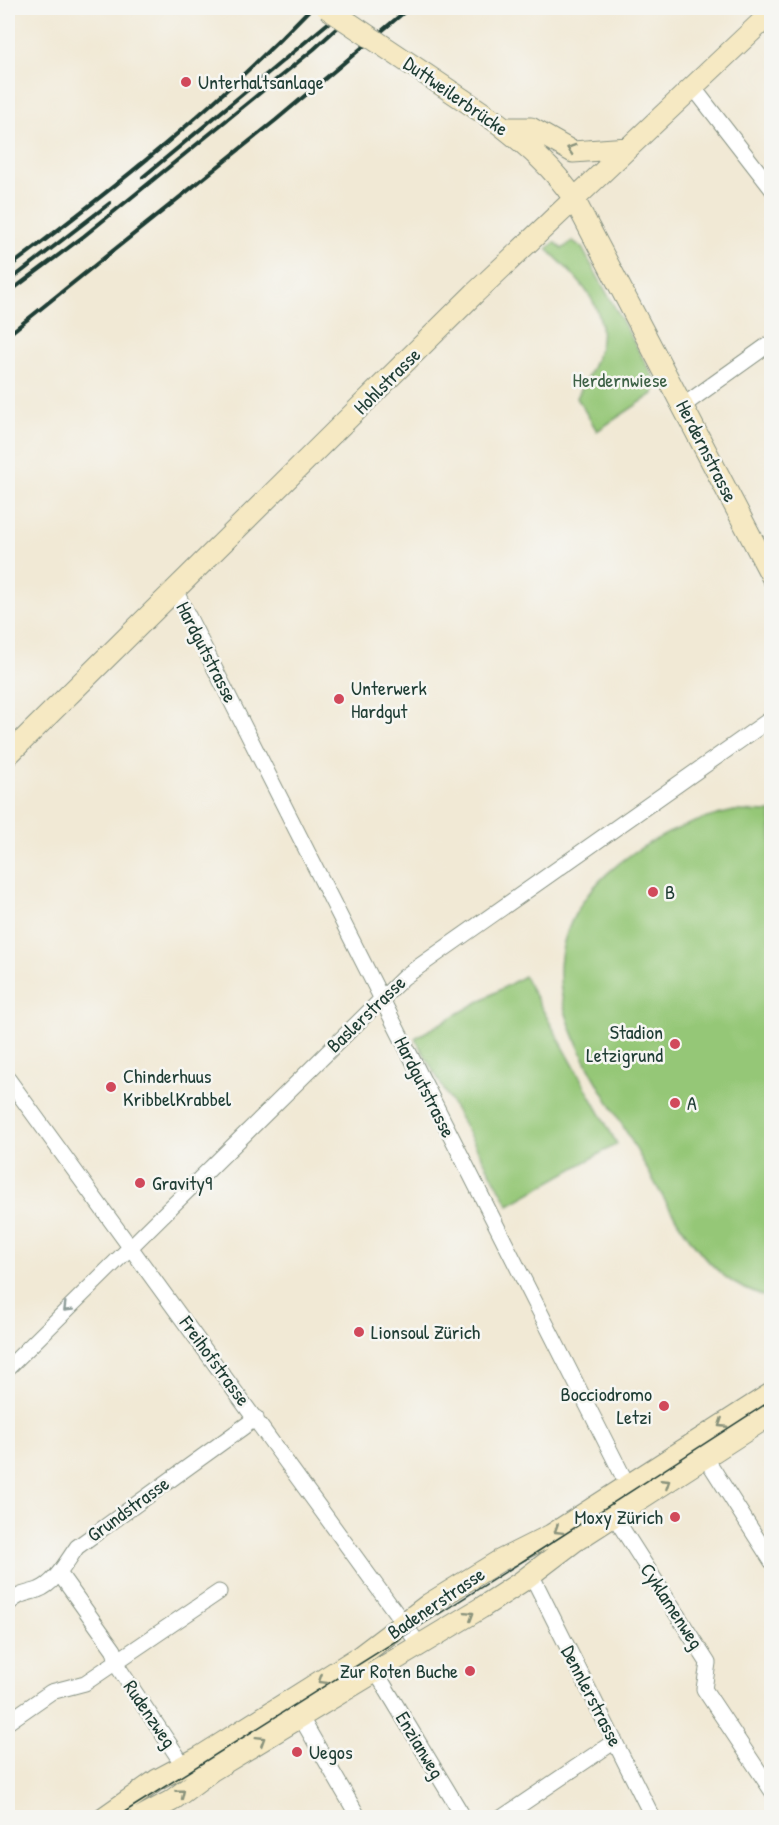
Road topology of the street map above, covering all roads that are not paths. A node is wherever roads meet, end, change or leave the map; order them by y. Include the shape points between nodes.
1 (327, 8) edge
2 (771, 12) edge
3 (693, 87) junction
4 (501, 126) junction
5 (628, 148) junction
6 (771, 189) edge
7 (574, 199) junction
8 (771, 342) edge
9 (684, 405) junction
10 (771, 577) edge
11 (175, 590) junction
12 (771, 718) edge
13 (8, 755) edge
14 (381, 999) junction
15 (8, 1079) edge
16 (130, 1246) junction
17 (8, 1368) edge
18 (771, 1393) edge
19 (771, 1414) edge
20 (256, 1418) junction
21 (703, 1459) junction
22 (628, 1486) junction
23 (614, 1516) junction
24 (771, 1562) edge
25 (59, 1573) junction
26 (531, 1574) junction
27 (219, 1592) dead end
28 (8, 1604) edge
29 (404, 1622) junction
30 (420, 1646) junction
31 (116, 1662) junction
32 (376, 1672) junction
33 (300, 1716) junction
34 (8, 1722) edge
35 (615, 1741) junction
36 (184, 1766) junction
37 (771, 1791) edge
38 (103, 1818) edge
39 (139, 1818) edge
40 (359, 1818) edge
41 (464, 1818) edge
42 (501, 1818) edge
43 (653, 1818) edge

1 - 4 street, Duttweilerbrücke, bridge
2 - 3 street, Hohlstrasse
3 - 5 street, Hohlstrasse
3 - 6 street
5 -> 4 street via 573,152 531,128
4 - 7 street, Duttweilerbrücke via 562,181
5 - 7 street, Hohlstrasse
7 - 9 street, Herdernstrasse
7 - 11 street, Hohlstrasse
8 - 9 street
9 - 10 street, Herdernstrasse
11 - 13 street, Hohlstrasse
11 - 14 street, Hardgutstrasse
12 - 14 street, Baslerstrasse via 411,971
14 - 16 street, Baslerstrasse
14 - 22 street, Hardgutstrasse
15 - 16 street, Freihofstrasse
16 -> 17 street, Baslerstrasse
16 - 20 street, Freihofstrasse
18 -> 22 street, Badenerstrasse
19 - 21 street, Badenerstrasse
20 - 25 street, Grundstrasse via 77,1546
20 - 29 street, Freihofstrasse
23 -> 21 street, Badenerstrasse
21 - 24 street
22 -> 29 street, Badenerstrasse
23 - 26 street, Badenerstrasse
23 - 37 street, Cyklamenweg via 708,1663 704,1689
25 - 28 street, Grundstrasse via 39,1590 25,1592
25 - 31 street, Rudenzweg via 114,1650
30 -> 26 street, Badenerstrasse
26 - 35 street, Dennlerstrasse
27 - 31 street
29 - 30 street, Freihofstrasse
29 -> 36 street, Badenerstrasse via 359,1657
30 - 32 street, Badenerstrasse
31 - 34 street, Rudenzweg via 85,1683 51,1692
31 - 36 street, Rudenzweg
32 - 33 street, Badenerstrasse
32 - 41 street, Enzianweg
39 -> 33 street, Badenerstrasse
33 - 40 street
35 - 42 street
35 - 43 street, Dennlerstrasse
36 - 38 street, Badenerstrasse

